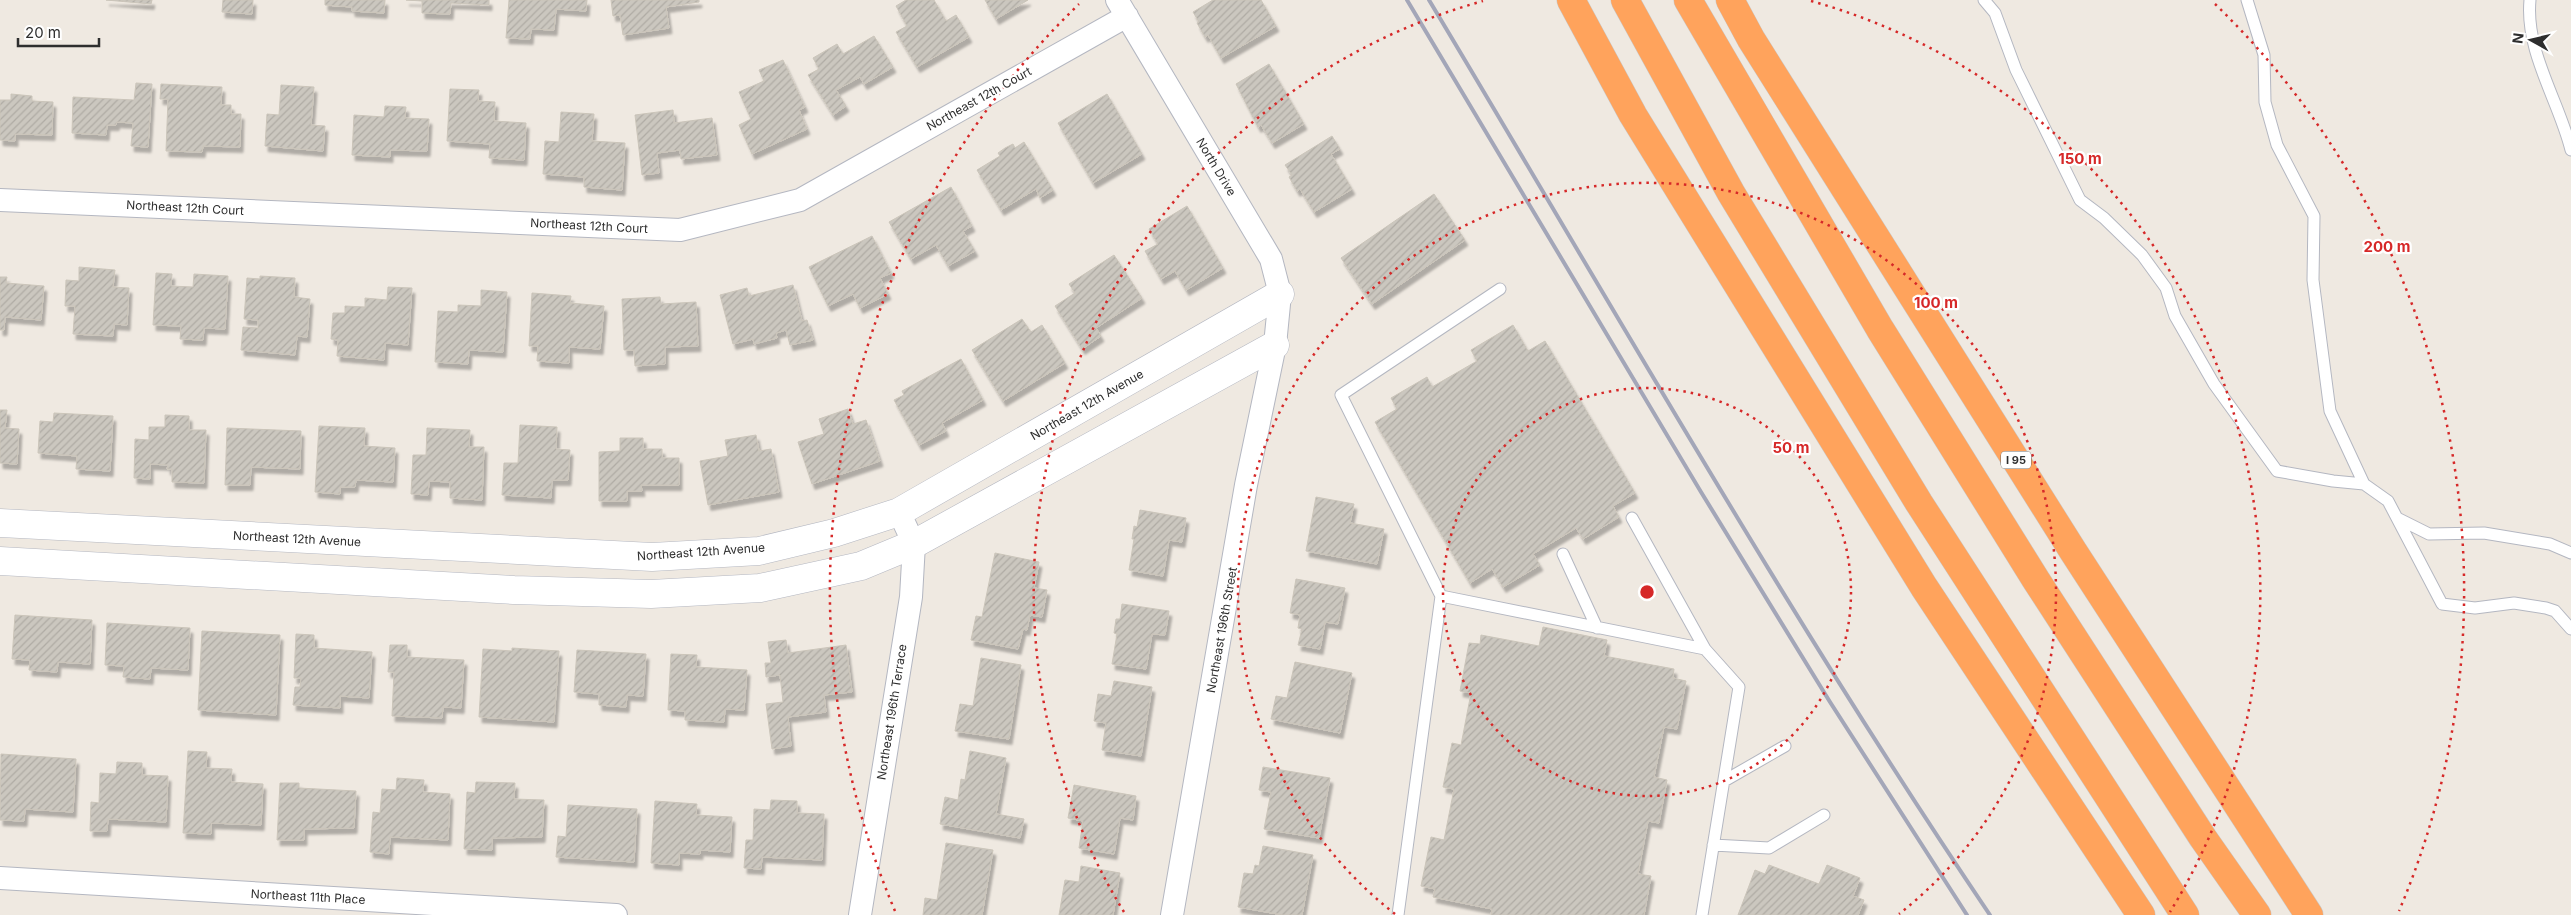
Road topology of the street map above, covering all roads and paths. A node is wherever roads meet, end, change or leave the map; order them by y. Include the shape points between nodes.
1 (1571, 0) edge
2 (1625, 0) edge
3 (1688, 0) edge
4 (1730, 0) edge
5 (1984, 0) edge
6 (2247, 0) edge
7 (2530, 0) edge
8 (1122, 8) edge
9 (2571, 150) edge
10 (0, 200) edge
11 (1500, 289) dead end
12 (1280, 294) junction
13 (1275, 345) junction
14 (2364, 484) junction
15 (899, 512) junction
16 (1632, 518) dead end
17 (2397, 518) junction
18 (0, 523) edge
19 (914, 544) junction
20 (2571, 553) edge
21 (1563, 554) dead end
22 (0, 561) edge
23 (1441, 596) junction
24 (1597, 628) junction
25 (2571, 629) edge
26 (1705, 649) junction
27 (1785, 746) dead end
28 (2044, 768) junction
29 (1724, 781) junction
30 (1824, 815) dead end
31 (1713, 845) junction
32 (0, 878) edge
33 (616, 915) edge
34 (860, 915) edge
35 (1172, 915) edge
36 (1398, 915) edge
37 (1702, 915) edge
38 (2141, 915) edge
39 (2150, 915) edge
40 (2185, 915) edge
41 (2257, 915) edge
42 (2309, 915) edge

1 - 28 highway via 1633,115 1706,234 1924,587
2 - 40 highway via 1731,192 1920,503
3 - 41 highway via 1880,329 2036,580 2203,838
4 - 42 highway, I 95 via 1751,39 2073,551
5 - 14 lane via 1995,13 2016,70 2080,200 2142,255 2166,288 2175,316 2214,384 2277,471
6 - 14 lane via 2264,55 2265,102 2277,145 2314,216 2313,280 2330,411
7 - 9 lane via 2528,18 2540,62 2564,122
8 - 10 street, Northeast 12th Court via 800,200 680,230
8 - 12 street, North Drive via 1271,259
11 - 23 lane via 1341,395
12 - 13 street, North Drive
12 - 15 street, Northeast 12th Avenue
13 - 19 street
13 - 35 street, Northeast 196th Street via 1246,485
14 - 17 lane via 2388,501
15 - 18 street, Northeast 12th Avenue via 834,533 758,551 652,558
15 - 19 street, Northeast 196th Terrace
16 - 26 lane
17 - 20 lane via 2430,534 2484,533 2550,544
17 - 25 lane via 2442,604 2475,608 2514,603 2546,608 2555,611
19 - 22 street via 861,566 760,588 651,594 514,590
19 - 34 street, Northeast 196th Terrace via 911,597
21 - 24 lane
23 - 24 lane
23 - 36 lane
24 - 26 lane
26 - 29 lane via 1739,688
27 - 29 lane
28 - 38 highway
28 - 39 highway
29 - 31 lane
30 - 31 lane via 1770,848
31 - 37 lane
32 - 33 street, Northeast 11th Place

